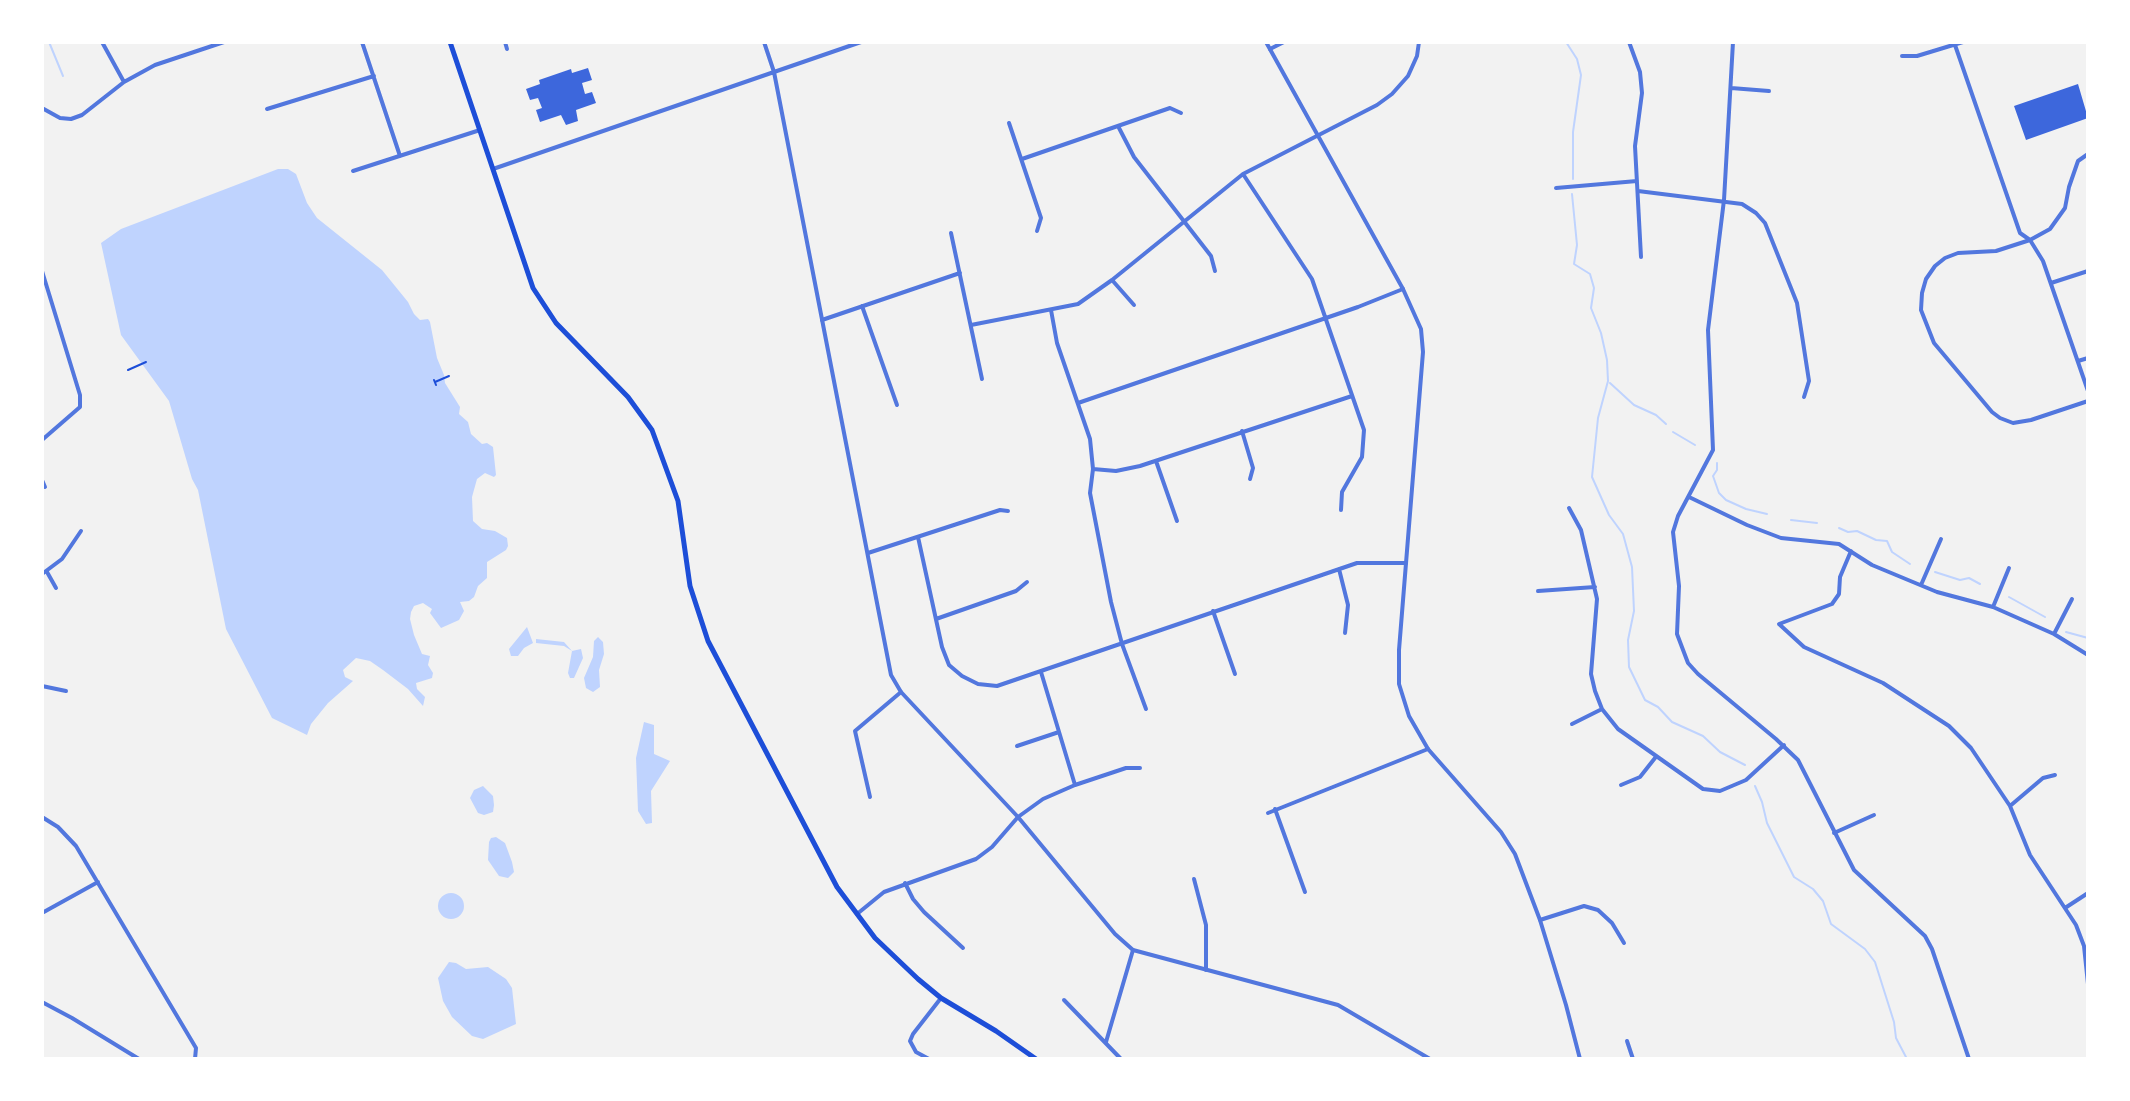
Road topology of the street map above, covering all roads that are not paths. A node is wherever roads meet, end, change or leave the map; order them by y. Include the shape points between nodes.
1 (102, 42) edge
2 (224, 42) edge
3 (362, 42) edge
4 (450, 42) edge
5 (505, 42) edge
6 (764, 42) edge
7 (861, 42) edge
8 (1266, 42) edge
9 (1284, 42) edge
10 (1419, 42) edge
11 (1629, 42) edge
12 (1733, 42) edge
13 (1963, 42) edge
14 (1955, 45) junction
15 (507, 49) dead end
16 (1270, 49) junction
17 (1902, 56) dead end
18 (774, 72) junction
19 (374, 76) junction
20 (124, 82) junction
21 (1731, 88) junction
22 (1769, 91) dead end
23 (42, 108) edge
24 (267, 109) dead end
25 (1181, 113) dead end
26 (1009, 123) dead end
27 (1118, 126) junction
28 (480, 130) junction
29 (1317, 134) junction
30 (2088, 154) edge
31 (400, 156) junction
32 (1022, 159) junction
33 (493, 169) junction
34 (353, 171) dead end
35 (1243, 174) junction
36 (1637, 181) junction
37 (1556, 188) dead end
38 (1638, 191) junction
39 (1724, 200) junction
40 (1184, 222) junction
41 (1037, 231) dead end
42 (951, 233) dead end
43 (2030, 240) junction
44 (1641, 257) dead end
45 (42, 271) edge
46 (1215, 271) dead end
47 (2088, 271) edge
48 (960, 273) junction
49 (1112, 280) junction
50 (2051, 283) junction
51 (1403, 289) junction
52 (1134, 305) dead end
53 (862, 306) junction
54 (1051, 310) junction
55 (1326, 319) junction
56 (822, 320) junction
57 (971, 325) junction
58 (2088, 358) edge
59 (2078, 361) junction
60 (982, 379) dead end
61 (2088, 391) edge
62 (1352, 396) junction
63 (1804, 397) dead end
64 (2088, 401) edge
65 (1078, 403) junction
66 (897, 405) dead end
67 (1242, 431) junction
68 (42, 440) edge
69 (1156, 461) junction
70 (1093, 469) junction
71 (1250, 479) dead end
72 (42, 480) edge
73 (45, 487) dead end
74 (1689, 497) junction
75 (1569, 508) dead end
76 (1341, 510) dead end
77 (1008, 511) dead end
78 (1177, 521) dead end
79 (81, 531) dead end
80 (918, 537) junction
81 (1941, 539) dead end
82 (1851, 551) junction
83 (868, 553) junction
84 (1406, 563) junction
85 (2009, 568) dead end
86 (1339, 569) junction
87 (44, 573) edge
88 (1027, 582) dead end
89 (1921, 585) junction
90 (1595, 587) junction
91 (56, 588) dead end
92 (1538, 591) dead end
93 (2072, 599) dead end
94 (1993, 607) junction
95 (1213, 611) junction
96 (936, 619) junction
97 (1345, 633) dead end
98 (2054, 634) junction
99 (1122, 644) junction
100 (2088, 655) edge
101 (1041, 672) junction
102 (1235, 674) dead end
103 (42, 686) edge
104 (66, 691) dead end
105 (901, 692) junction
106 (1146, 709) dead end
107 (1602, 709) junction
108 (1572, 724) dead end
109 (1059, 732) junction
110 (1784, 745) junction
111 (1017, 746) dead end
112 (1428, 749) junction
113 (1656, 757) junction
114 (1140, 768) dead end
115 (2055, 775) dead end
116 (1075, 785) junction
117 (1621, 785) dead end
118 (870, 797) dead end
119 (2010, 806) junction
120 (1275, 809) junction
121 (1268, 813) dead end
122 (1874, 815) dead end
123 (42, 817) edge
124 (1018, 817) junction
125 (1834, 833) junction
126 (1194, 879) dead end
127 (98, 882) junction
128 (905, 883) junction
129 (1305, 892) dead end
130 (2088, 893) edge
131 (2065, 908) junction
132 (42, 913) edge
133 (856, 914) junction
134 (1540, 920) junction
135 (1624, 943) dead end
136 (963, 948) dead end
137 (1133, 950) junction
138 (1206, 970) junction
139 (2088, 984) edge
140 (941, 998) junction
141 (1064, 1000) dead end
142 (42, 1002) edge
143 (1627, 1041) dead end
144 (1106, 1042) junction
145 (139, 1059) edge
146 (195, 1059) edge
147 (929, 1059) edge
148 (1036, 1059) edge
149 (1121, 1059) edge
150 (1430, 1059) edge
151 (1580, 1059) edge
152 (1633, 1059) edge
153 (1969, 1059) edge

1 - 20 street
2 - 20 street via 155,65
3 - 19 street
4 - 28 main road
5 - 15 street
6 - 18 street
7 - 18 street
8 - 16 street
9 - 16 street
10 - 29 street via 1408,76 1392,94
11 - 36 street via 1642,93
12 - 21 street
13 - 14 street
14 - 17 street
14 - 43 street via 2020,233
16 - 29 street
18 - 33 street
18 - 56 street
19 - 24 street
19 - 31 street
20 - 23 street via 71,119
21 - 22 street
21 - 39 street
25 - 27 street via 1170,108
26 - 32 street
27 - 32 street
27 - 40 street via 1134,157
28 - 31 street
28 - 33 main road
29 - 35 street
29 - 51 street
30 - 43 street via 2078,161 2065,208 2050,229
31 - 34 street
32 - 41 street via 1041,218
33 - 133 main road via 539,300 652,430 678,501 690,586 708,641
35 - 40 street
35 - 55 street via 1312,279
36 - 37 street
36 - 38 street
38 - 39 street
38 - 44 street
39 - 63 street via 1742,204 1765,223 1797,303 1809,381
39 - 74 street via 1708,330 1713,450
40 - 46 street via 1211,256
40 - 49 street
42 - 48 street
43 - 50 street
43 - 64 street via 1945,258 1926,279 1921,310 1934,343 1992,412 2013,423
45 - 68 street via 80,395 80,407
47 - 50 street
48 - 53 street
48 - 57 street
49 - 52 street
49 - 54 street via 1078,304
50 - 59 street
51 - 55 street
51 - 84 street via 1423,339
53 - 56 street
53 - 66 street
54 - 57 street
54 - 65 street
55 - 62 street
55 - 65 street
56 - 83 street
57 - 60 street
58 - 59 street
59 - 61 street
62 - 67 street
62 - 76 street via 1365,444 1342,492
65 - 70 street
67 - 69 street
67 - 71 street via 1253,468
69 - 70 street via 1116,471
69 - 78 street
70 - 99 street via 1090,493
72 - 73 street
74 - 82 street via 1781,538 1839,544
74 - 110 street via 1673,532 1680,647 1698,674
75 - 90 street via 1581,530
77 - 80 street
79 - 87 street via 72,548
80 - 83 street
80 - 96 street
81 - 89 street
82 - 89 street
82 - 119 street via 1832,604 1779,624 1804,647 1883,683 1949,726 1971,748
83 - 105 street via 891,675
84 - 86 street via 1369,562
84 - 112 street via 1399,684
85 - 94 street
86 - 95 street
86 - 97 street via 1348,605
87 - 91 street
88 - 96 street via 1016,591
89 - 94 street
90 - 92 street
90 - 107 street via 1591,674
93 - 98 street
94 - 98 street
95 - 99 street
95 - 102 street
96 - 101 street via 949,665 962,676 997,686
98 - 100 street
99 - 101 street
99 - 106 street
101 - 109 street
103 - 104 street
105 - 118 street via 855,731
105 - 124 street
107 - 108 street
107 - 113 street via 1618,729
109 - 111 street
109 - 116 street
110 - 113 street via 1746,780 1720,791 1703,789
110 - 125 street via 1798,760
112 - 120 street
112 - 134 street via 1501,832 1525,875
113 - 117 street via 1640,777
114 - 116 street
115 - 119 street via 2043,778
116 - 124 street
119 - 131 street via 2030,855
120 - 121 street
120 - 129 street
122 - 125 street
123 - 127 street via 67,836
124 - 128 street via 976,859
124 - 137 street
125 - 153 street via 1854,870 1925,936
126 - 138 street via 1206,925
127 - 132 street
127 - 146 street via 196,1048
128 - 133 street
128 - 136 street via 924,912
130 - 131 street
131 - 139 street via 2084,946
133 - 140 main road via 895,959
134 - 135 street via 1584,906 1598,910
134 - 151 street
137 - 138 street
137 - 144 street
138 - 150 street via 1338,1005
140 - 147 street via 913,1034 912,1047
140 - 148 main road
141 - 144 street
142 - 145 street
143 - 152 street
144 - 149 street

